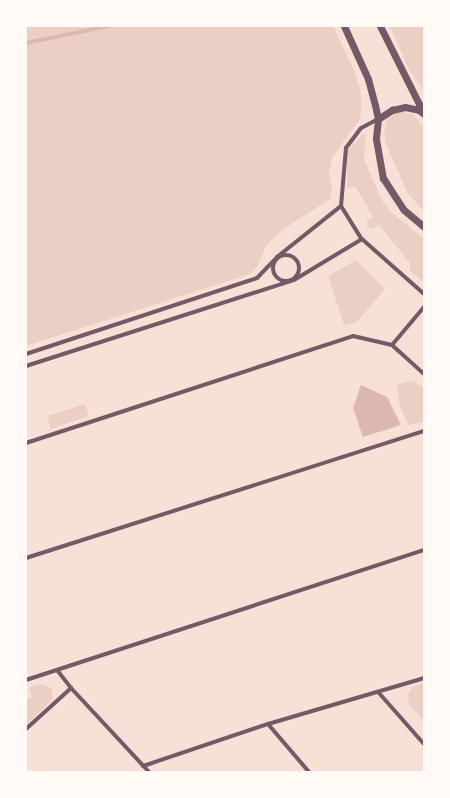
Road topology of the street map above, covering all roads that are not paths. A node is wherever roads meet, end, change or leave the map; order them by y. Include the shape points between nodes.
1 (344, 26) edge
2 (380, 26) edge
3 (421, 112) edge
4 (378, 119) junction
5 (341, 206) junction
6 (424, 227) edge
7 (362, 239) junction
8 (277, 257) junction
9 (294, 280) junction
10 (424, 294) edge
11 (424, 307) edge
12 (392, 345) junction
13 (26, 354) edge
14 (26, 366) edge
15 (424, 374) edge
16 (424, 431) edge
17 (26, 443) edge
18 (424, 550) edge
19 (26, 558) edge
20 (57, 670) junction
21 (424, 678) edge
22 (26, 680) edge
23 (71, 688) junction
24 (378, 693) junction
25 (268, 724) junction
26 (26, 730) edge
27 (424, 744) edge
28 (143, 766) junction
29 (149, 772) edge
30 (309, 772) edge

1 - 4 street via 368,79
2 - 3 street
3 - 4 street via 405,107 392,110
4 - 5 street via 361,128 346,148
4 - 6 street via 376,140 383,178 404,210
5 - 7 street
5 - 8 street
7 - 9 street
7 - 10 street
8 - 9 street via 273,263 275,273 282,280
8 - 9 street via 291,256 297,263 298,272
8 - 13 street via 257,278
9 - 14 street
11 - 12 street
12 - 15 street
12 - 17 street via 353,336
16 - 19 street
18 - 20 street
20 - 22 street
20 - 23 street
21 - 24 street
23 - 26 street
23 - 28 street
24 - 25 street
24 - 27 street
25 - 28 street
25 - 30 street
28 - 29 street

